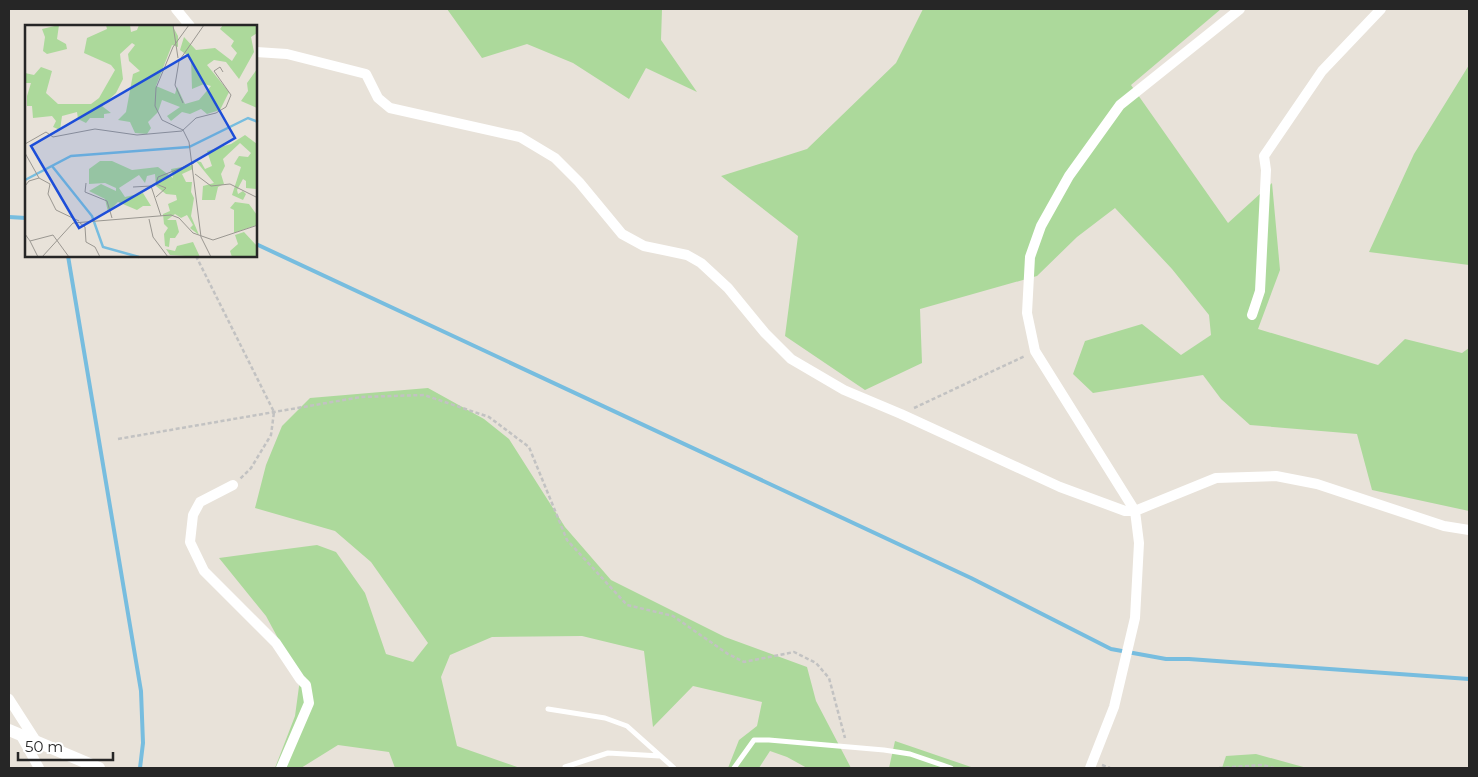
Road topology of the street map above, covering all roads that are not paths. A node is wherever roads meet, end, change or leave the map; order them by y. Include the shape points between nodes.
1 (176, 9) edge
2 (1240, 9) edge
3 (1381, 9) edge
4 (189, 25) edge
5 (258, 52) edge
6 (1252, 315) dead end
7 (233, 485) road end
8 (1135, 511) junction
9 (1469, 530) edge
10 (9, 699) edge
11 (548, 709) dead end
12 (14, 732) edge
13 (36, 741) junction
14 (660, 756) junction
15 (565, 767) dead end
16 (40, 768) edge
17 (99, 768) edge
18 (280, 768) edge
19 (674, 768) edge
20 (734, 768) edge
21 (951, 768) edge
22 (1090, 768) edge

1 - 4 street
2 - 8 street via 1120,105 1068,176 1041,226 1030,257 1027,313 1035,351
3 - 6 street via 1322,71 1264,156 1260,291
5 - 8 street via 287,54 366,74 378,98 390,108 520,137 555,158 622,234 644,246 687,255 701,263 728,288 791,359 844,390 1060,487 1126,511
7 - 18 street via 200,502 194,515 190,542 204,571 276,643 306,685 309,703
8 - 9 street via 1216,478 1276,476 1317,484 1444,526
8 - 22 street via 1139,544 1135,618 1114,707
10 - 13 street
11 - 14 lane via 605,718 627,726
12 - 13 street
12 - 16 street
13 - 17 street
14 - 15 lane via 608,752
14 - 19 lane
20 - 21 lane via 754,740 910,754

